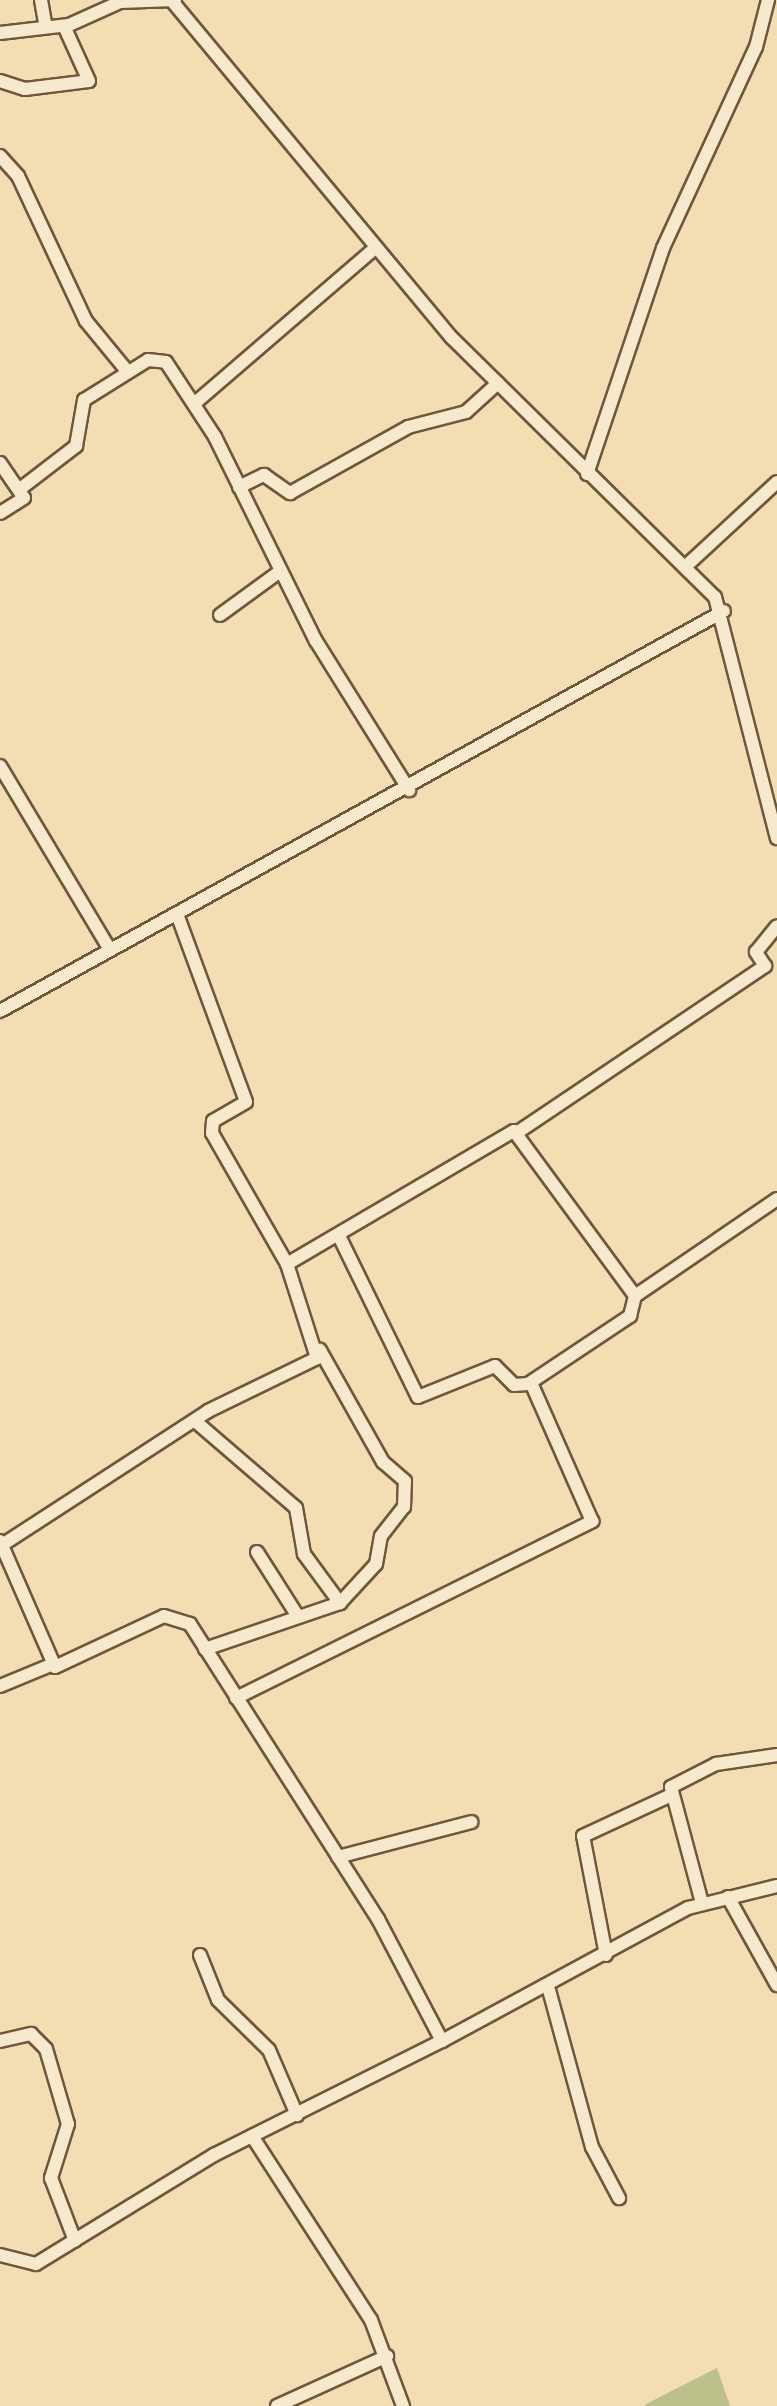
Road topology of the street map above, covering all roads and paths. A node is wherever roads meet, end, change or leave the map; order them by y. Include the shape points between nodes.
1 (41, 0) edge
2 (174, 0) edge
3 (768, 0) edge
4 (64, 26) junction
5 (46, 27) junction
6 (0, 33) edge
7 (0, 81) edge
8 (0, 156) edge
9 (375, 248) junction
10 (127, 371) junction
11 (498, 383) junction
12 (195, 404) junction
13 (0, 463) edge
14 (587, 474) junction
15 (777, 482) edge
16 (239, 487) junction
17 (20, 489) junction
18 (0, 513) edge
19 (686, 566) junction
20 (279, 572) junction
21 (724, 611) junction
22 (220, 614) dead end
23 (0, 766) edge
24 (408, 790) junction
25 (777, 838) edge
26 (176, 914) junction
27 (777, 926) edge
28 (110, 950) junction
29 (0, 1011) edge
30 (518, 1132) junction
31 (777, 1199) edge
32 (339, 1236) junction
33 (288, 1264) junction
34 (635, 1296) junction
35 (320, 1350) junction
36 (530, 1383) junction
37 (195, 1421) junction
38 (1, 1543) edge
39 (257, 1552) dead end
40 (340, 1602) junction
41 (297, 1615) junction
42 (205, 1649) junction
43 (51, 1665) junction
44 (0, 1686) edge
45 (236, 1698) junction
46 (777, 1756) edge
47 (669, 1796) junction
48 (471, 1822) dead end
49 (338, 1858) junction
50 (777, 1886) edge
51 (728, 1897) junction
52 (702, 1903) junction
53 (200, 1955) dead end
54 (606, 1955) junction
55 (777, 1984) edge
56 (548, 1990) junction
57 (0, 2041) edge
58 (442, 2041) junction
59 (297, 2115) junction
60 (252, 2136) junction
61 (619, 2198) dead end
62 (75, 2242) junction
63 (0, 2255) edge
64 (387, 2356) junction
65 (277, 2406) edge
66 (403, 2406) edge

1 - 5 street
2 - 4 street via 120,2
2 - 9 street
3 - 14 street via 756,47 663,248
4 - 5 street
4 - 7 street via 90,81 26,89
5 - 6 street
8 - 10 street via 18,176 86,321
9 - 11 street
9 - 12 street
10 - 12 street via 160,358
10 - 17 street via 84,400 76,446
11 - 14 street
11 - 16 street via 466,412 395,433 290,493 264,475
12 - 16 street
13 - 17 street
14 - 19 street
15 - 19 street
16 - 20 street
17 - 18 street via 24,498
19 - 21 street
20 - 22 street
20 - 24 street
21 - 24 street
21 - 25 street
23 - 28 street
24 - 26 street
26 - 28 street
26 - 33 street via 246,1102 213,1122 212,1132
27 - 30 street via 756,952 765,966
28 - 29 street
30 - 32 street
30 - 34 street
31 - 34 street
32 - 33 street
32 - 36 street via 414,1395 495,1366 514,1385
33 - 35 street via 300,1319
34 - 36 street via 630,1316
35 - 37 street
35 - 40 street via 406,1488 376,1564
36 - 45 street via 592,1521
37 - 38 street
37 - 40 street via 296,1508 304,1554
38 - 43 street
39 - 41 street
40 - 41 street
41 - 42 street
42 - 43 street via 172,1614 68,1666
42 - 45 street
43 - 44 street
45 - 49 street
46 - 47 street via 688,1773
47 - 52 street
47 - 54 street via 583,1836
48 - 49 street
49 - 58 street
50 - 51 street
51 - 52 street
51 - 55 street
52 - 54 street
53 - 59 street via 218,2000 268,2050
54 - 56 street
56 - 58 street
56 - 61 street via 592,2147
57 - 62 street via 31,2034 46,2050 68,2124 51,2178
58 - 59 street
59 - 60 street
60 - 62 street
60 - 64 street
62 - 63 street via 28,2266
64 - 65 street
64 - 66 street

